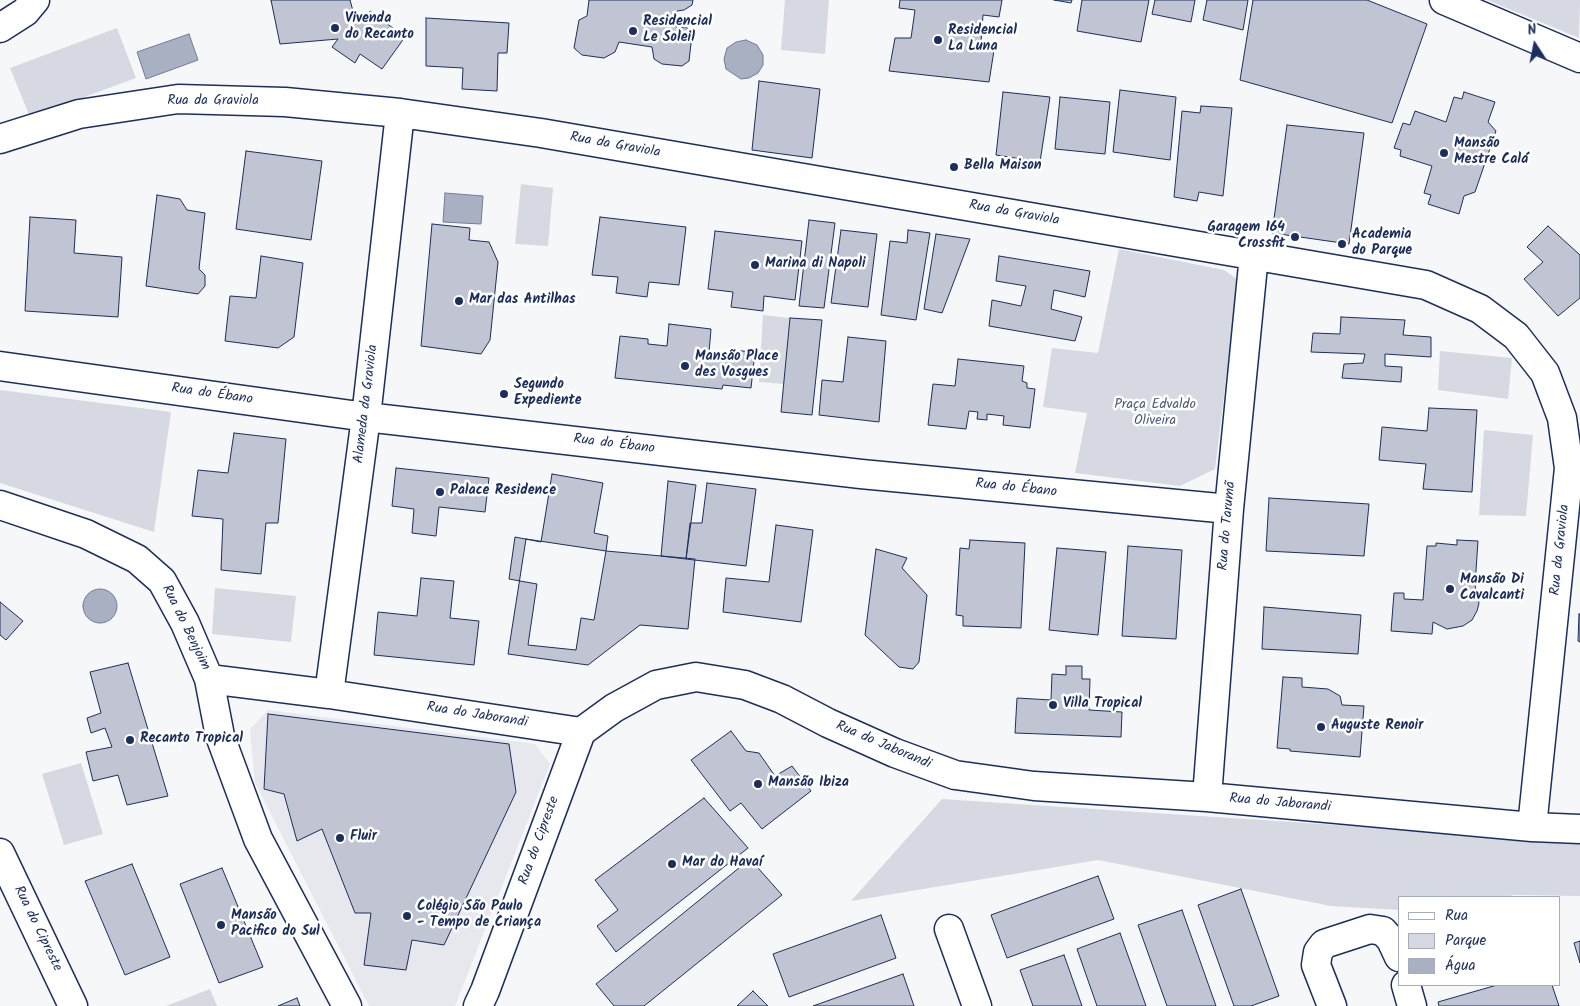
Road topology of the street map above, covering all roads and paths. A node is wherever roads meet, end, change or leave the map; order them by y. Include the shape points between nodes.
1 (35, 0) edge
2 (1444, 0) edge
3 (0, 28) edge
4 (1580, 58) edge
5 (400, 113) junction
6 (0, 139) edge
7 (1254, 255) junction
8 (0, 366) edge
9 (366, 417) junction
10 (0, 505) edge
11 (1229, 509) junction
12 (209, 679) junction
13 (329, 694) junction
14 (581, 732) junction
15 (1207, 797) junction
16 (1532, 827) junction
17 (1580, 829) edge
18 (0, 853) edge
19 (949, 929) dead end
20 (1398, 955) edge
21 (1406, 986) edge
22 (73, 1006) edge
23 (348, 1006) edge
24 (478, 1006) edge
25 (977, 1006) edge
26 (1332, 1006) edge
27 (1412, 1006) edge

1 - 3 street via 25,12
2 - 4 street
5 - 6 street, Rua da Graviola via 285,102 178,100 79,114
5 - 7 street, Rua da Graviola via 541,133
5 - 9 street, Alameda da Graviola
7 - 11 street, Rua do Tarumã
7 - 16 street, Rua da Graviola via 1426,285 1480,309 1516,336 1545,373 1562,418 1569,468
8 - 9 street, Rua do Ébano
9 - 11 street, Rua do Ébano via 861,474
9 - 13 street, Alameda da Graviola
10 - 12 street, Rua do Benjoim via 86,534 137,559 162,581 185,623
11 - 15 street, Rua do Tarumã
12 - 13 street, Rua do Jaborandi
12 - 23 street, Rua do Benjoim via 220,736 258,839
13 - 14 street, Rua do Jaborandi
14 - 15 street, Rua do Jaborandi via 614,708 656,685 696,677 745,685 782,699 886,749 954,775 1034,786
14 - 24 street, Rua do Cipreste
15 - 16 street, Rua do Jaborandi
16 - 17 street, Rua do Jaborandi
18 - 22 street, Rua do Cipreste
19 - 25 street
20 - 26 street via 1383,931 1370,929 1324,944 1318,952 1316,965
21 - 27 street

